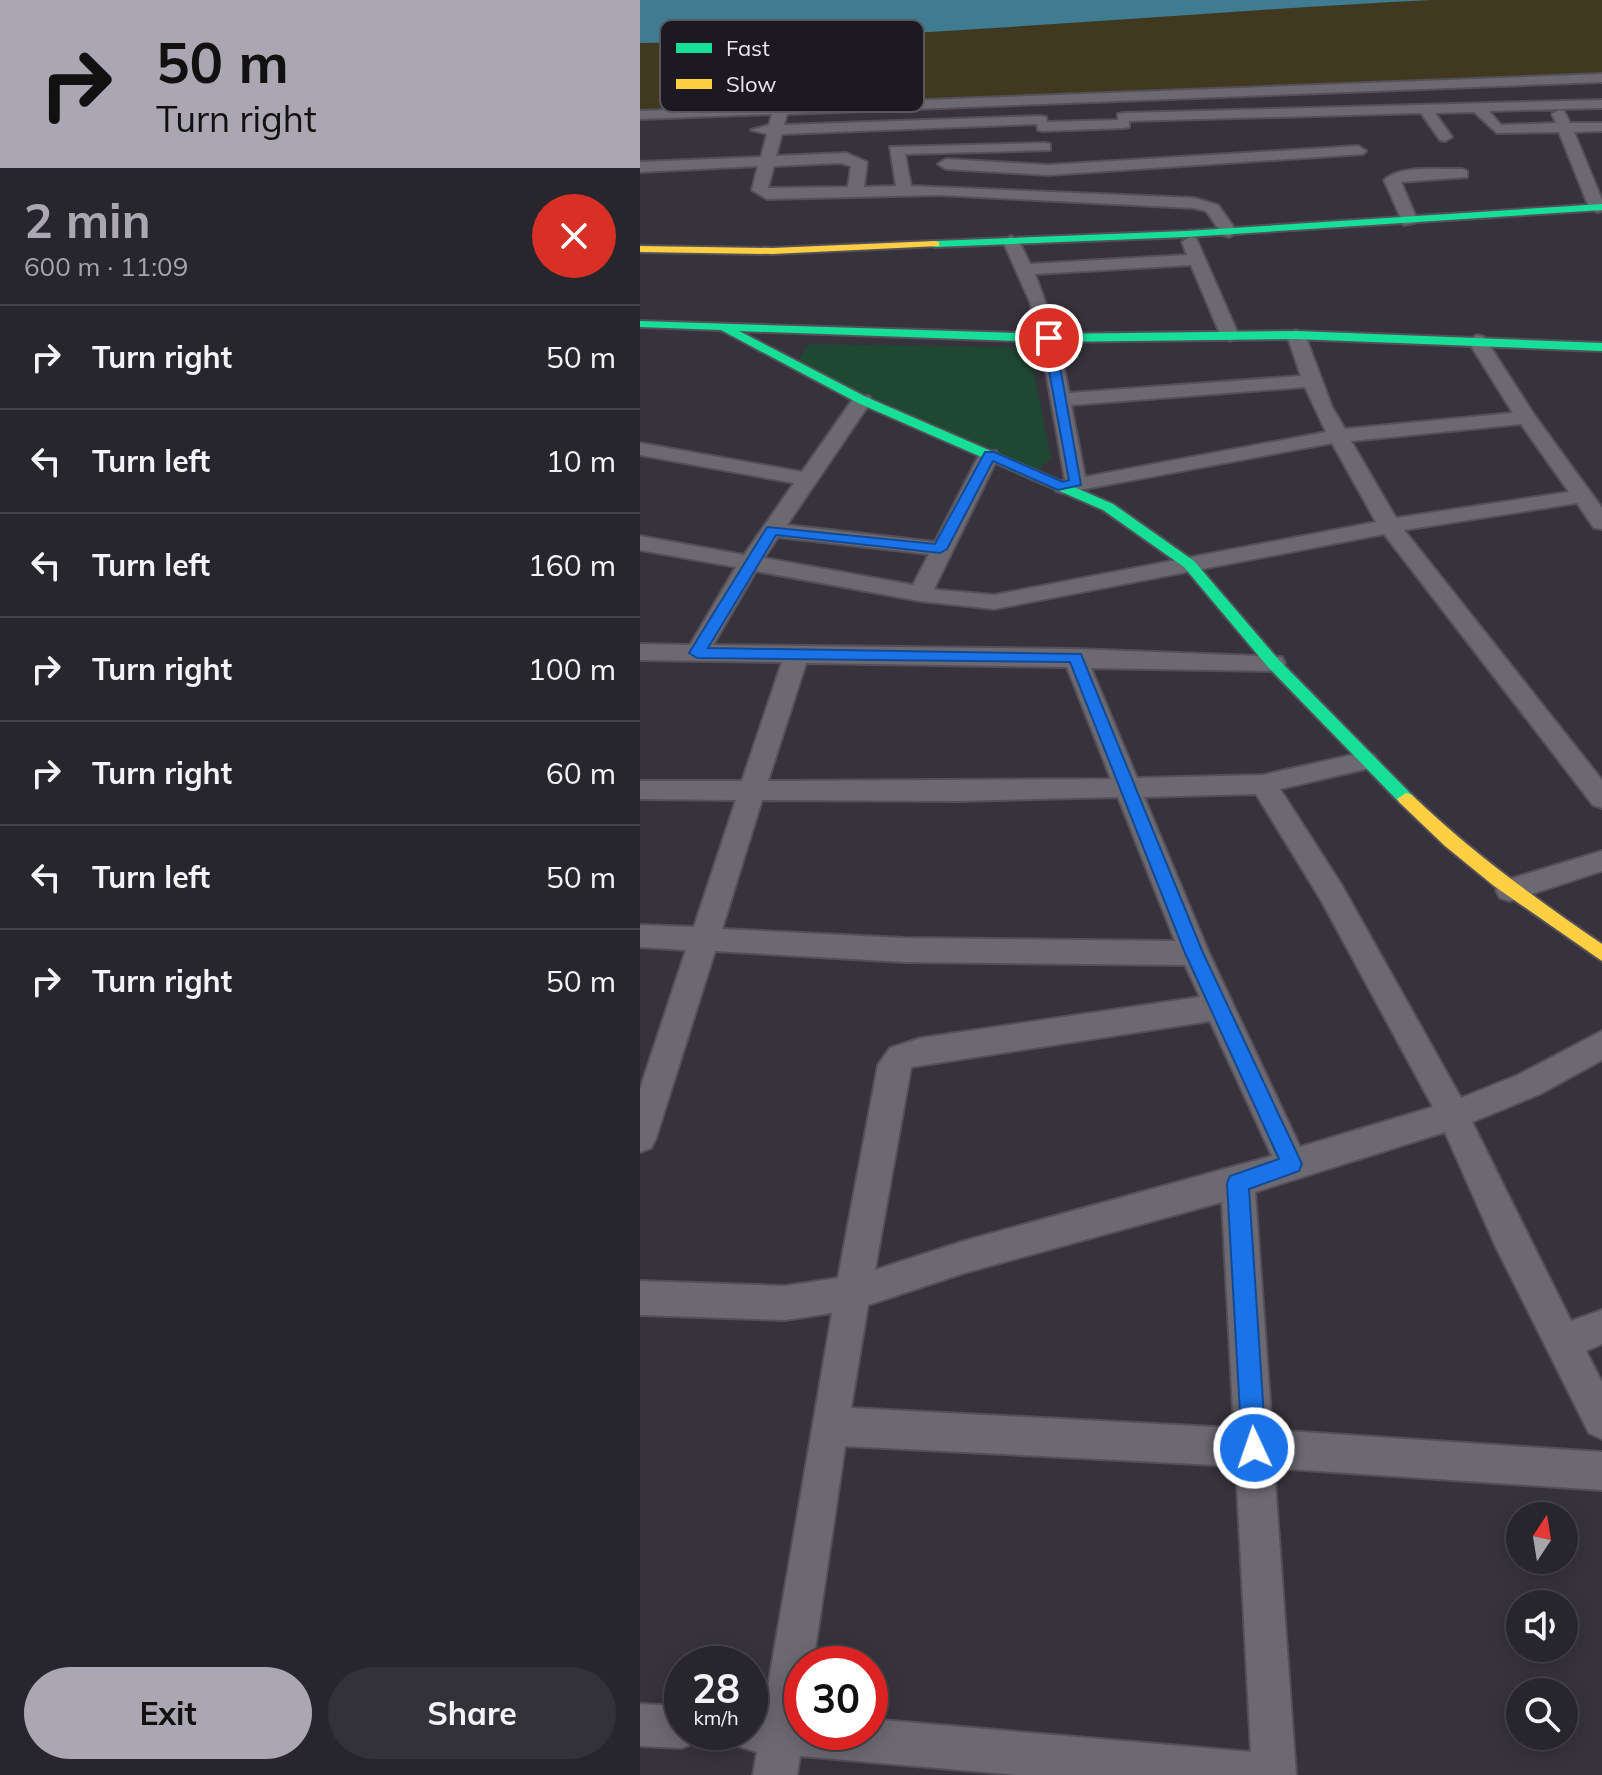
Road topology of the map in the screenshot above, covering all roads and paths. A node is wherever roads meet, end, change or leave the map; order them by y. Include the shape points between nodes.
1 (1602, 78) edge
2 (1373, 86) junction
3 (1115, 97) junction
4 (1036, 100) junction
5 (946, 103) junction
6 (924, 104) edge
7 (1595, 104) edge
8 (1555, 106) junction
9 (1479, 109) junction
10 (1381, 111) junction
11 (1427, 111) junction
12 (710, 112) edge
13 (780, 112) edge
14 (864, 112) edge
15 (640, 115) edge
16 (1195, 115) junction
17 (949, 124) junction
18 (1042, 124) junction
19 (1602, 127) edge
20 (776, 129) junction
21 (1565, 129) junction
22 (746, 130) dead end
23 (1213, 132) dead end
24 (1445, 137) dead end
25 (1126, 139) junction
26 (772, 145) junction
27 (1045, 147) junction
28 (723, 148) junction
29 (640, 151) edge
30 (869, 151) junction
31 (1358, 151) dead end
32 (947, 157) junction
33 (719, 165) junction
34 (640, 167) edge
35 (766, 168) junction
36 (1048, 170) junction
37 (1462, 174) dead end
38 (904, 190) junction
39 (939, 190) junction
40 (855, 192) junction
41 (1139, 200) junction
42 (1600, 210) edge
43 (1410, 222) junction
44 (1229, 232) junction
45 (1186, 234) junction
46 (1011, 241) junction
47 (640, 249) edge
48 (1198, 259) junction
49 (1024, 270) junction
50 (640, 324) edge
51 (725, 328) junction
52 (1296, 335) junction
53 (1230, 336) junction
54 (1049, 338) junction
55 (1477, 341) junction
56 (1602, 347) edge
57 (1310, 381) junction
58 (862, 400) junction
59 (1058, 400) junction
60 (1526, 418) junction
61 (1339, 436) junction
62 (640, 449) edge
63 (989, 455) junction
64 (806, 479) junction
65 (1070, 485) junction
66 (1581, 496) junction
67 (1602, 523) edge
68 (1389, 526) junction
69 (772, 530) junction
70 (640, 543) edge
71 (940, 549) junction
72 (751, 561) junction
73 (1189, 564) junction
74 (920, 594) junction
75 (640, 652) edge
76 (697, 653) junction
77 (796, 655) junction
78 (1075, 657) junction
79 (1273, 663) junction
80 (1365, 761) junction
81 (1263, 784) junction
82 (1130, 786) junction
83 (755, 789) junction
84 (640, 790) edge
85 (1602, 798) edge
86 (1602, 861) edge
87 (1510, 890) junction
88 (640, 936) edge
89 (704, 937) junction
90 (1194, 953) junction
91 (1602, 954) edge
92 (1219, 1007) junction
93 (1602, 1044) edge
94 (1453, 1114) junction
95 (643, 1119) edge
96 (1292, 1164) junction
97 (1238, 1183) junction
98 (854, 1293) junction
99 (640, 1298) edge
100 (1602, 1327) edge
101 (1563, 1342) junction
102 (1602, 1420) edge
103 (829, 1426) junction
104 (1254, 1448) junction
105 (1602, 1471) edge
106 (768, 1721) edge
107 (640, 1725) edge
108 (664, 1726) edge
109 (768, 1731) edge
110 (768, 1741) edge
111 (775, 1775) edge
112 (1267, 1775) edge
113 (1274, 1775) edge

1 - 2 street
2 - 3 street
2 - 10 street
3 - 4 street
3 - 25 street
4 - 5 street
4 - 18 street
5 - 6 street
5 - 17 street
7 - 8 street
7 - 19 street
8 - 9 street
8 - 21 street
9 - 11 street
9 - 21 street via 1497,129
10 - 11 street
10 - 16 street
11 - 24 street
12 - 15 street
13 - 20 street
14 - 30 street
16 - 23 street via 1198,131
16 - 25 street via 1160,122
17 - 18 street
17 - 30 street
17 - 32 street
18 - 25 street
18 - 27 street
19 - 21 street
20 - 22 street
20 - 26 street
20 - 30 street
21 - 42 street
25 - 31 street via 1170,156 1205,151
25 - 36 street
25 - 41 street
26 - 28 street
26 - 30 street
26 - 35 street
27 - 32 street
27 - 36 street
28 - 29 street
28 - 33 street
30 - 32 street
30 - 35 street
30 - 38 street
30 - 40 street
32 - 36 street
32 - 39 street
33 - 34 street
33 - 35 street
35 - 40 street via 760,190 767,194
37 - 43 street via 1392,180
38 - 39 street
38 - 40 street
39 - 41 street
41 - 44 street via 1205,205
42 - 43 main road
43 - 44 main road
44 - 45 main road
45 - 46 main road
45 - 48 street
46 - 47 main road via 772,251
46 - 49 street
48 - 49 street
48 - 53 street
49 - 54 street
50 - 51 main road
51 - 54 main road
51 - 58 main road
52 - 53 main road
52 - 55 main road
52 - 57 street
53 - 54 main road
54 - 59 street
55 - 56 main road
55 - 60 street
57 - 59 street
57 - 61 street
58 - 63 main road
58 - 64 street
59 - 65 street
60 - 61 street
60 - 66 street
61 - 65 street
61 - 68 street
62 - 64 street
63 - 65 main road
63 - 71 street
64 - 69 street
65 - 73 main road
66 - 67 street
66 - 68 street
68 - 73 street
68 - 85 street
69 - 71 street
69 - 72 street
70 - 72 street
71 - 74 street
72 - 74 street
72 - 76 street
73 - 74 street via 994,602
73 - 79 main road
75 - 76 street
76 - 77 street
77 - 78 street
77 - 83 street
78 - 79 street
78 - 82 street
79 - 80 main road
80 - 81 street
80 - 87 main road via 1433,827
81 - 82 street
81 - 94 street via 1331,892
82 - 83 street via 960,792
82 - 90 street
83 - 84 street
83 - 89 street
86 - 87 street
87 - 91 main road
88 - 89 street
89 - 90 street via 904,950
89 - 95 street
90 - 92 street
92 - 96 street
92 - 98 street via 901,1057 892,1073
93 - 94 street via 1555,1072
94 - 96 street
94 - 101 street
96 - 97 street
97 - 98 street via 951,1261
97 - 104 street
98 - 99 street via 785,1303
98 - 103 street
100 - 101 street
101 - 102 street
103 - 104 street
103 - 106 street
104 - 105 street
104 - 113 street
107 - 108 street
109 - 112 street
110 - 111 street

